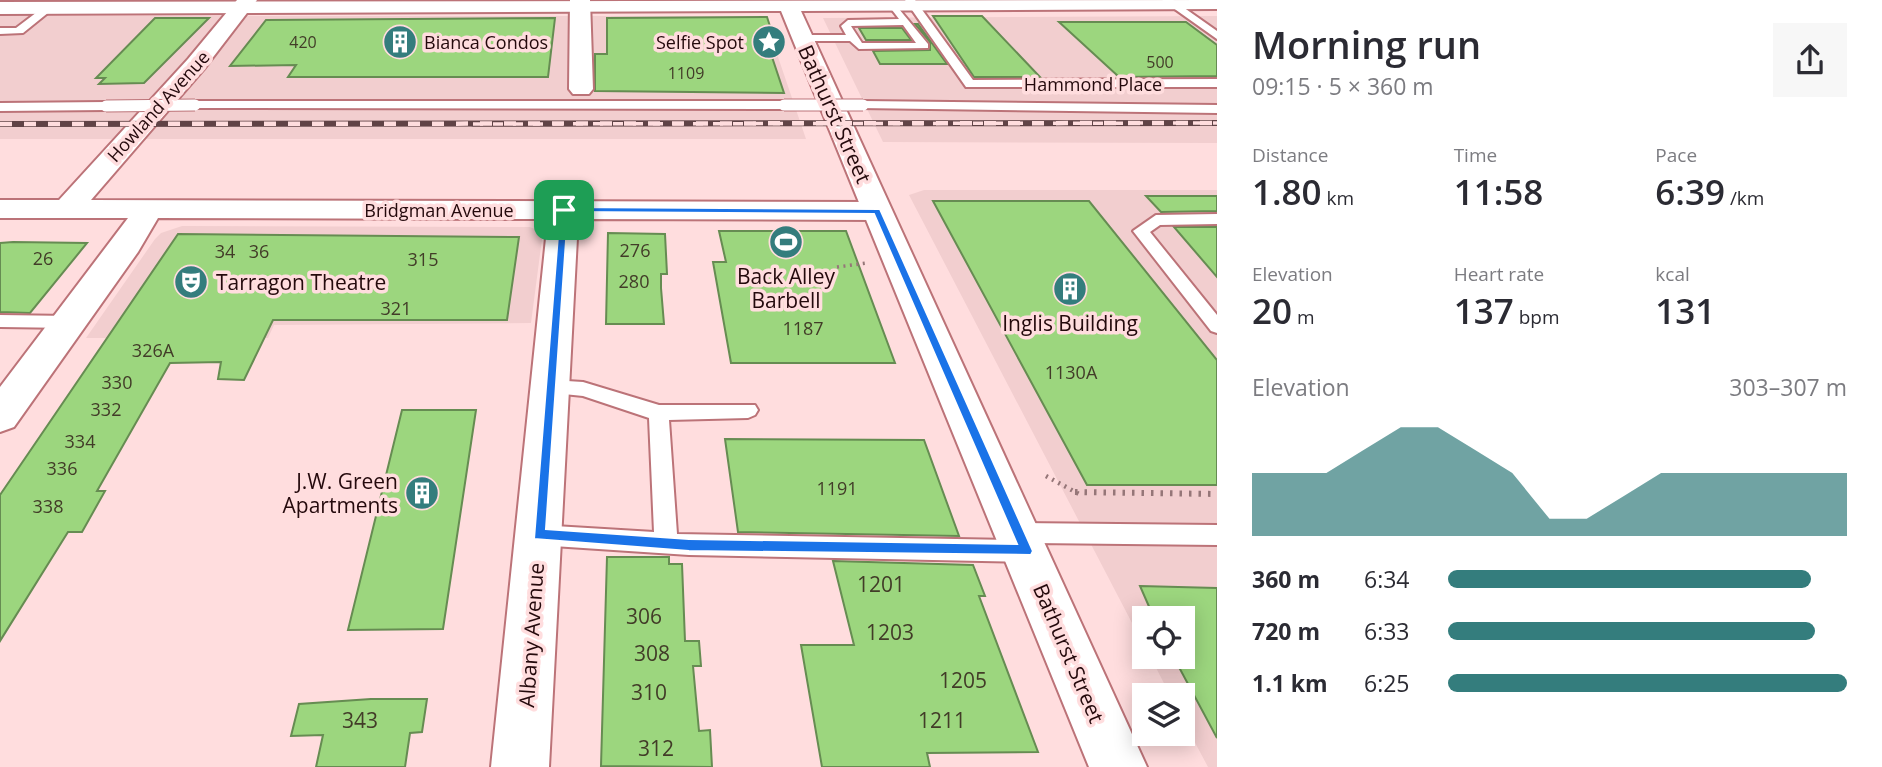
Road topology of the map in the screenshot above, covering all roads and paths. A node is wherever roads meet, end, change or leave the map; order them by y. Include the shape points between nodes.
1 (1170, 2) edge
2 (580, 3) edge
3 (1217, 3) edge
4 (244, 4) edge
5 (49, 8) junction
6 (906, 8) edge
7 (4, 11) edge
8 (792, 15) edge
9 (0, 31) edge
10 (19, 31) junction
11 (899, 34) dead end
12 (915, 34) junction
13 (856, 36) junction
14 (1217, 36) edge
15 (0, 44) edge
16 (1217, 83) edge
17 (581, 89) dead end
18 (0, 107) edge
19 (1217, 109) edge
20 (0, 209) edge
21 (66, 210) junction
22 (148, 210) junction
23 (564, 210) junction
24 (877, 211) junction
25 (1217, 219) edge
26 (870, 263) dead end
27 (837, 267) dead end
28 (0, 321) edge
29 (71, 322) junction
30 (1217, 327) edge
31 (551, 387) junction
32 (748, 410) dead end
33 (659, 413) junction
34 (0, 416) edge
35 (1046, 476) dead end
36 (1217, 494) edge
37 (538, 535) junction
38 (1217, 535) edge
39 (1023, 542) junction
40 (666, 543) junction
41 (520, 767) edge
42 (1118, 767) edge

1 - 3 main road
1 - 6 main road
1 - 14 lane
2 - 4 main road
2 - 8 main road
2 - 17 main road
4 - 5 main road
4 - 21 main road, Howland Avenue
5 - 7 main road
5 - 10 lane
6 - 8 main road
6 - 12 lane
6 - 13 lane via 848,23
6 - 16 lane, Hammond Place via 970,84
8 - 13 lane
8 - 24 main road, Bathurst Street
9 - 10 lane
10 - 15 lane
11 - 12 lane
12 - 13 lane via 924,46 859,46
18 - 19 lane, bridge
20 - 21 main road, Bridgman Avenue
21 - 22 main road, Bridgman Avenue
22 - 23 main road, Bridgman Avenue
22 - 29 main road
23 - 24 main road, Bridgman Avenue
23 - 31 main road, Albany Avenue
24 - 39 main road, Bathurst Street
25 - 30 lane via 1157,220 1141,230
26 - 27 path
28 - 29 lane
29 - 34 main road
31 - 33 lane via 583,389
31 - 37 main road, Albany Avenue
32 - 33 lane
33 - 40 lane
35 - 36 path via 1079,494
37 - 40 lane
37 - 41 main road, Albany Avenue
38 - 39 lane
39 - 40 lane
39 - 42 main road, Bathurst Street

